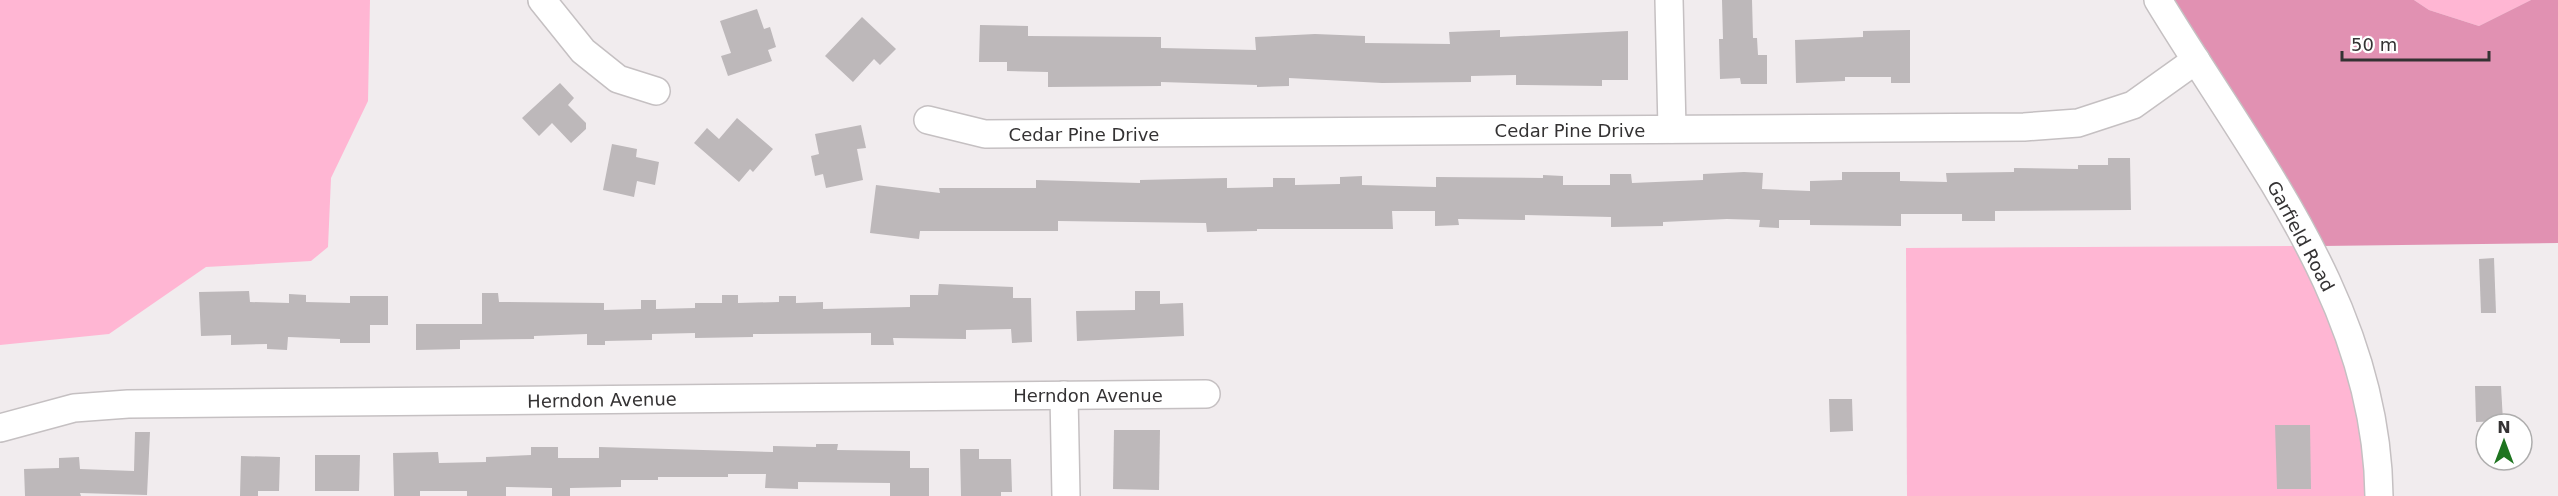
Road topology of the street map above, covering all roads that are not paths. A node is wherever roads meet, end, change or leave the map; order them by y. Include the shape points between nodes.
1 (542, 0) edge
2 (1669, 0) edge
3 (2158, 0) edge
4 (2196, 60) junction
5 (656, 91) dead end
6 (928, 120) dead end
7 (1672, 129) junction
8 (1206, 394) dead end
9 (1064, 395) junction
10 (0, 428) edge
11 (1066, 496) edge
12 (2379, 496) edge

1 - 5 street via 583,51 618,79
2 - 7 street
3 - 4 street, Garfield Road
4 - 7 street, Cedar Pine Drive via 2133,105 2078,123 1944,129
4 - 12 street, Garfield Road via 2318,260 2353,341 2370,400 2379,462
6 - 7 street, Cedar Pine Drive via 986,134
8 - 9 street, Herndon Avenue
9 - 10 street, Herndon Avenue via 128,404 74,408
9 - 11 street

